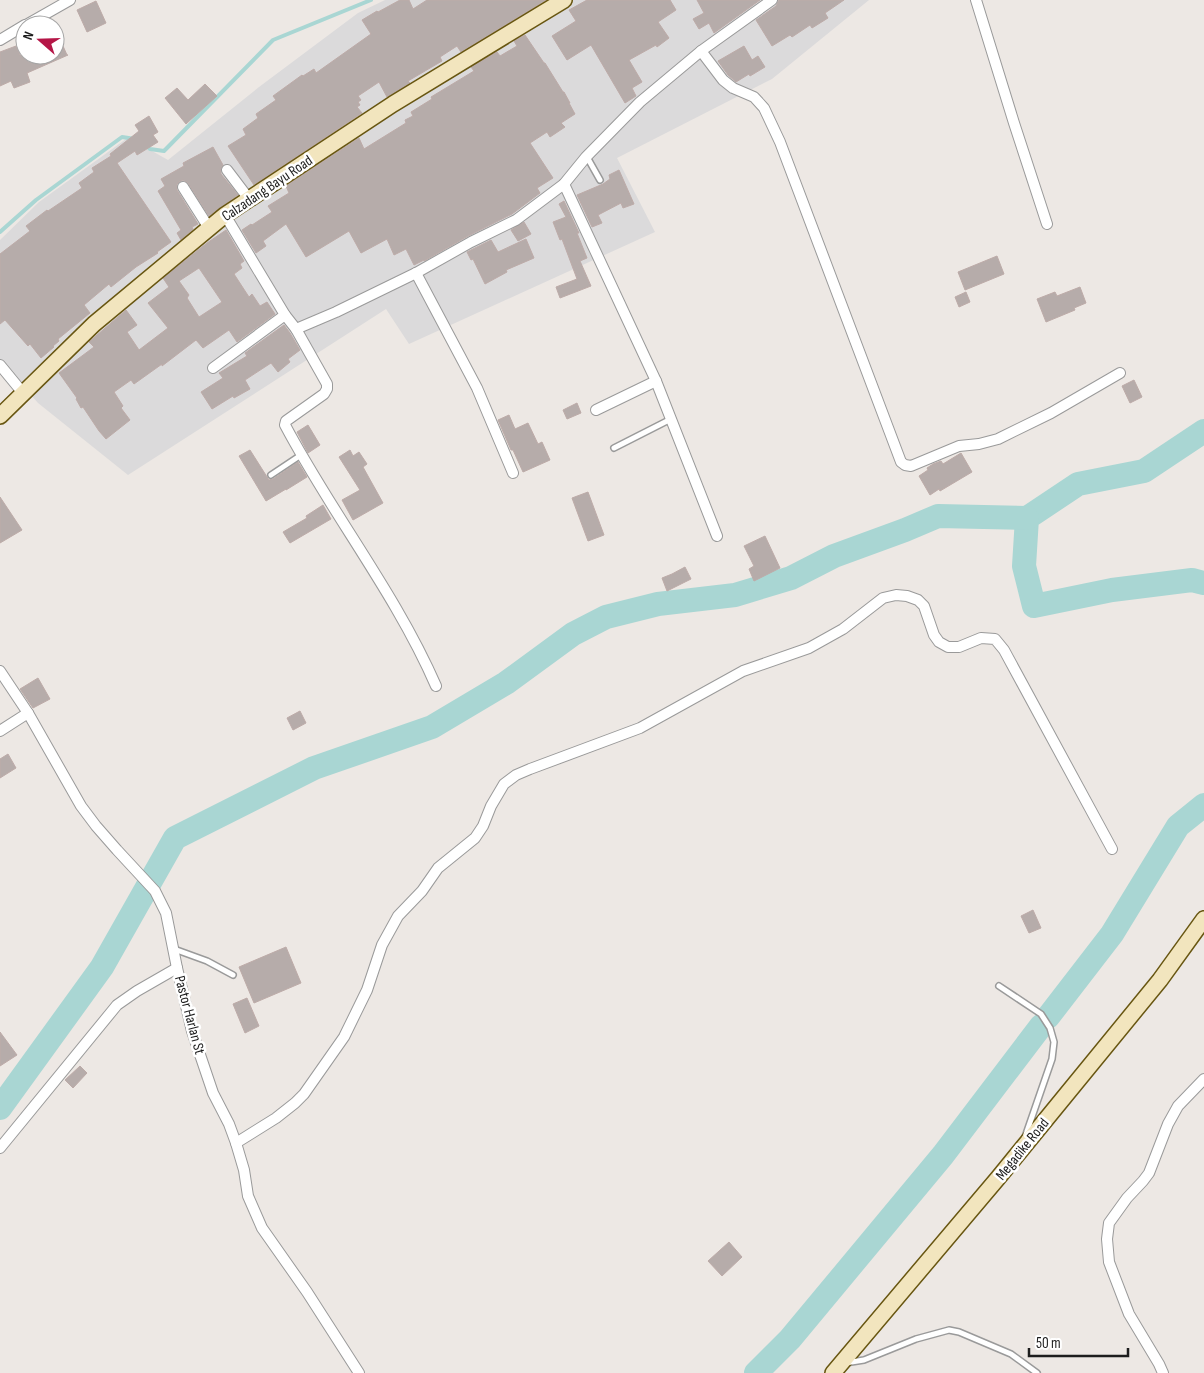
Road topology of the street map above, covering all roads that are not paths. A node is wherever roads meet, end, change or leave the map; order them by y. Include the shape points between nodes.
1 (70, 0) edge
2 (564, 0) edge
3 (772, 0) edge
4 (976, 0) edge
5 (43, 15) edge
6 (15, 31) edge
7 (0, 40) edge
8 (701, 50) junction
9 (586, 157) junction
10 (227, 170) dead end
11 (600, 180) dead end
12 (564, 184) junction
13 (183, 187) dead end
14 (249, 199) junction
15 (225, 215) junction
16 (1047, 224) dead end
17 (209, 228) junction
18 (416, 273) junction
19 (285, 315) junction
20 (296, 328) junction
21 (0, 365) edge
22 (214, 368) dead end
23 (1120, 372) dead end
24 (656, 381) junction
25 (23, 393) junction
26 (596, 410) dead end
27 (0, 416) edge
28 (671, 419) junction
29 (614, 448) dead end
30 (301, 454) junction
31 (513, 473) dead end
32 (272, 475) dead end
33 (717, 536) dead end
34 (0, 671) edge
35 (436, 686) dead end
36 (28, 713) junction
37 (0, 731) edge
38 (1112, 848) dead end
39 (1204, 919) edge
40 (174, 948) junction
41 (177, 968) junction
42 (233, 974) dead end
43 (999, 986) dead end
44 (1204, 1079) edge
45 (236, 1143) junction
46 (0, 1148) edge
47 (1019, 1152) junction
48 (836, 1369) edge
49 (359, 1373) edge
50 (1037, 1373) edge
51 (1163, 1373) edge

1 - 5 street
2 - 14 street, Calzadang Bayu Road via 393,104
3 - 8 street
4 - 16 street
6 - 7 street
8 - 9 street via 640,102
8 - 23 street via 723,80 754,97 764,108 905,466 959,446 998,439 1051,413
9 - 11 lane
9 - 12 street
10 - 14 street
12 - 18 street via 516,220
12 - 24 street
13 - 17 street
14 - 15 street, Calzadang Bayu Road
15 - 17 street, Calzadang Bayu Road
15 - 19 street
17 - 25 street, Calzadang Bayu Road via 94,324
18 - 20 street
18 - 31 street via 477,388
19 - 20 street
19 - 22 street
20 - 30 street via 327,384 324,394 286,421 285,425
21 - 25 street
24 - 26 street
24 - 28 street
25 - 27 street, Calzadang Bayu Road
28 - 29 lane
28 - 33 street
30 - 32 lane
30 - 35 street via 392,602
34 - 36 street, Pastor Harlan St
36 - 37 street
36 - 40 street, Pastor Harlan St via 81,806 111,844 155,890 166,913
38 - 45 street via 996,639 981,638 948,647 939,642 924,606 918,600 896,595 883,598 809,648 743,671 640,728 530,769 504,784 475,838 438,868 398,916 382,945 367,990 344,1037 304,1094 276,1118
39 - 47 street, Megadike Road via 1160,980
40 - 41 street, Pastor Harlan St
40 - 42 lane
41 - 45 street, Pastor Harlan St via 192,1031
41 - 46 street via 116,1005
43 - 47 lane via 1041,1014 1054,1042 1052,1059
44 - 51 street via 1178,1106 1148,1173 1110,1223 1107,1238 1109,1262 1129,1314
45 - 49 street, Pastor Harlan St via 248,1196 262,1228
47 - 48 street, Megadike Road
48 - 50 lane via 949,1330 1011,1354

